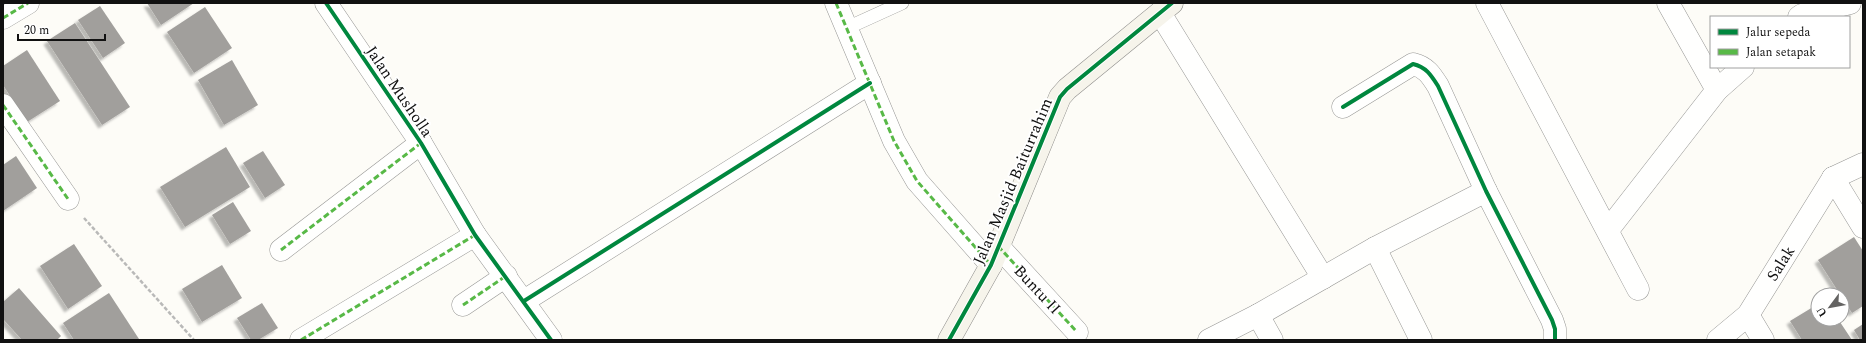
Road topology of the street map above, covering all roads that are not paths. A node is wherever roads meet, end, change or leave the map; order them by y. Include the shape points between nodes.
1 (28, 3) edge
2 (326, 3) edge
3 (836, 3) edge
4 (902, 3) edge
5 (1487, 3) edge
6 (1668, 3) edge
7 (1850, 3) edge
8 (1166, 8) edge
9 (1802, 12) edge
10 (3, 18) edge
11 (847, 28) junction
12 (1742, 68) edge
13 (870, 83) junction
14 (1717, 90) junction
15 (3, 105) edge
16 (1343, 107) dead end
17 (421, 143) junction
18 (1863, 164) edge
19 (1833, 178) junction
20 (1486, 192) junction
21 (68, 199) road end
22 (1863, 227) edge
23 (1608, 230) junction
24 (475, 234) junction
25 (1375, 248) junction
26 (281, 250) dead end
27 (994, 256) junction
28 (506, 276) junction
29 (1323, 278) junction
30 (1638, 289) dead end
31 (524, 301) junction
32 (463, 305) dead end
33 (1258, 315) junction
34 (1748, 315) junction
35 (1077, 332) dead end
36 (301, 340) edge
37 (551, 340) edge
38 (949, 340) edge
39 (1209, 340) edge
40 (1272, 340) edge
41 (1421, 340) edge
42 (1555, 340) edge
43 (1718, 340) edge
44 (1763, 340) edge

1 - 10 street
2 - 17 street, Jalan Musholla
3 - 11 street, Buntu II
4 - 11 lane
5 - 23 street
6 - 14 street
7 - 9 street
8 - 27 street, Jalan Masjid Baiturrahim via 1060,97
8 - 29 street
11 - 13 street, Buntu II
12 - 14 street
13 - 27 street, Buntu II via 894,141 917,181
13 - 31 street
14 - 23 street
15 - 21 street
16 - 20 street via 1413,64 1421,66 1438,86
17 - 24 street, Jalan Musholla
17 - 26 street
18 - 19 street
19 - 22 street
19 - 34 street, Salak
20 - 25 street
20 - 42 street via 1552,320
23 - 30 street
24 - 28 street, Jalan Musholla
24 - 36 street
25 - 29 street
25 - 41 street
27 - 35 street, Buntu II
27 - 38 street, Jalan Masjid Baiturrahim
28 - 31 street, Jalan Musholla
28 - 32 street
29 - 33 street
31 - 37 street, Jalan Musholla
33 - 39 street
33 - 40 street
34 - 43 street, Salak
34 - 44 street

